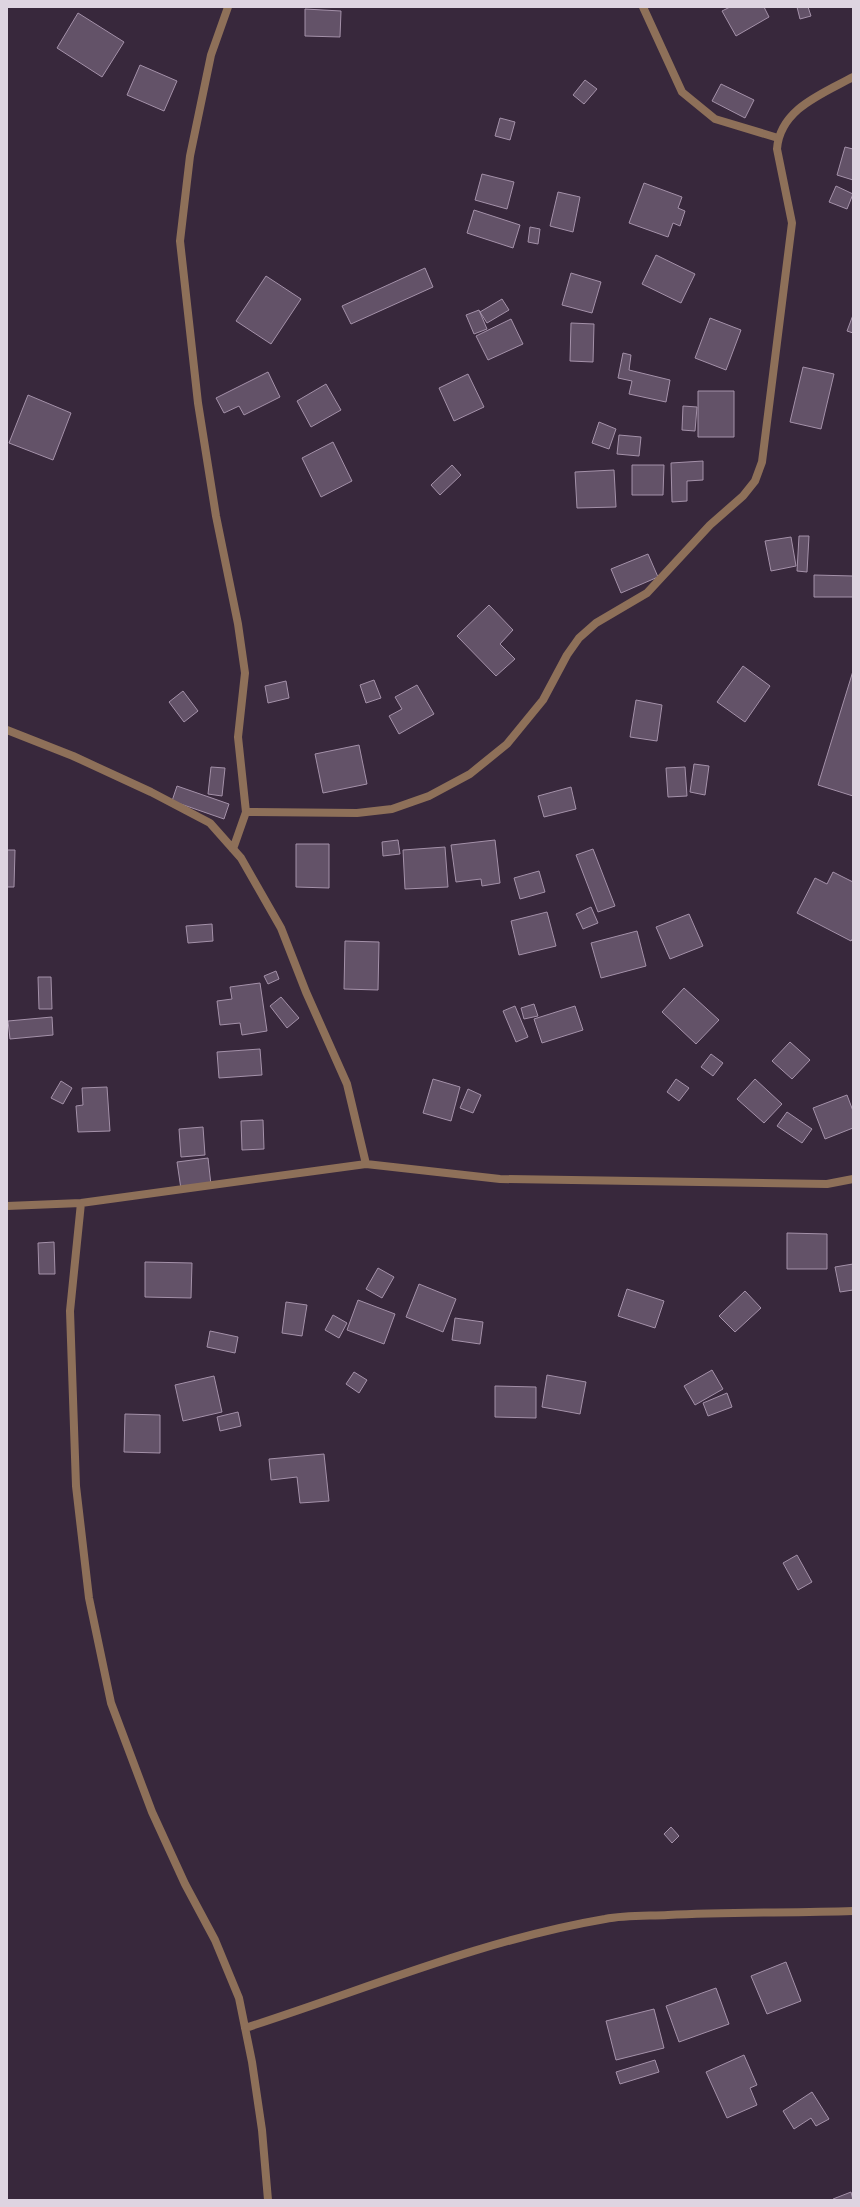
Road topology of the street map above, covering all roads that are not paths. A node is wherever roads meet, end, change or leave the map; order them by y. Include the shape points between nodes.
1 (228, 7) edge
2 (643, 7) edge
3 (853, 77) edge
4 (778, 138) junction
5 (7, 730) edge
6 (246, 812) junction
7 (233, 849) junction
8 (366, 1164) junction
9 (853, 1179) edge
10 (81, 1203) junction
11 (7, 1206) edge
12 (853, 1910) edge
13 (245, 2028) junction
14 (268, 2200) edge

1 - 6 street via 211,55 190,156 180,241 198,403 245,673 238,737
2 - 4 street via 682,92 714,120
3 - 4 street via 807,102 785,122
4 - 6 street via 776,149 792,223 762,462 755,481 647,593 596,624 579,638 543,700 507,744 470,774 429,796 392,809 357,813
5 - 7 street via 73,756 152,792 210,824
6 - 7 street
7 - 8 street via 241,858 281,928 347,1084
8 - 9 street via 500,1179 827,1184
8 - 10 street
10 - 11 street
10 - 13 street via 70,1311 76,1486 89,1598 111,1703 152,1812 239,1998
12 - 13 street via 724,1912 600,1920 527,1936 421,1968 319,2005
13 - 14 street via 262,2130

